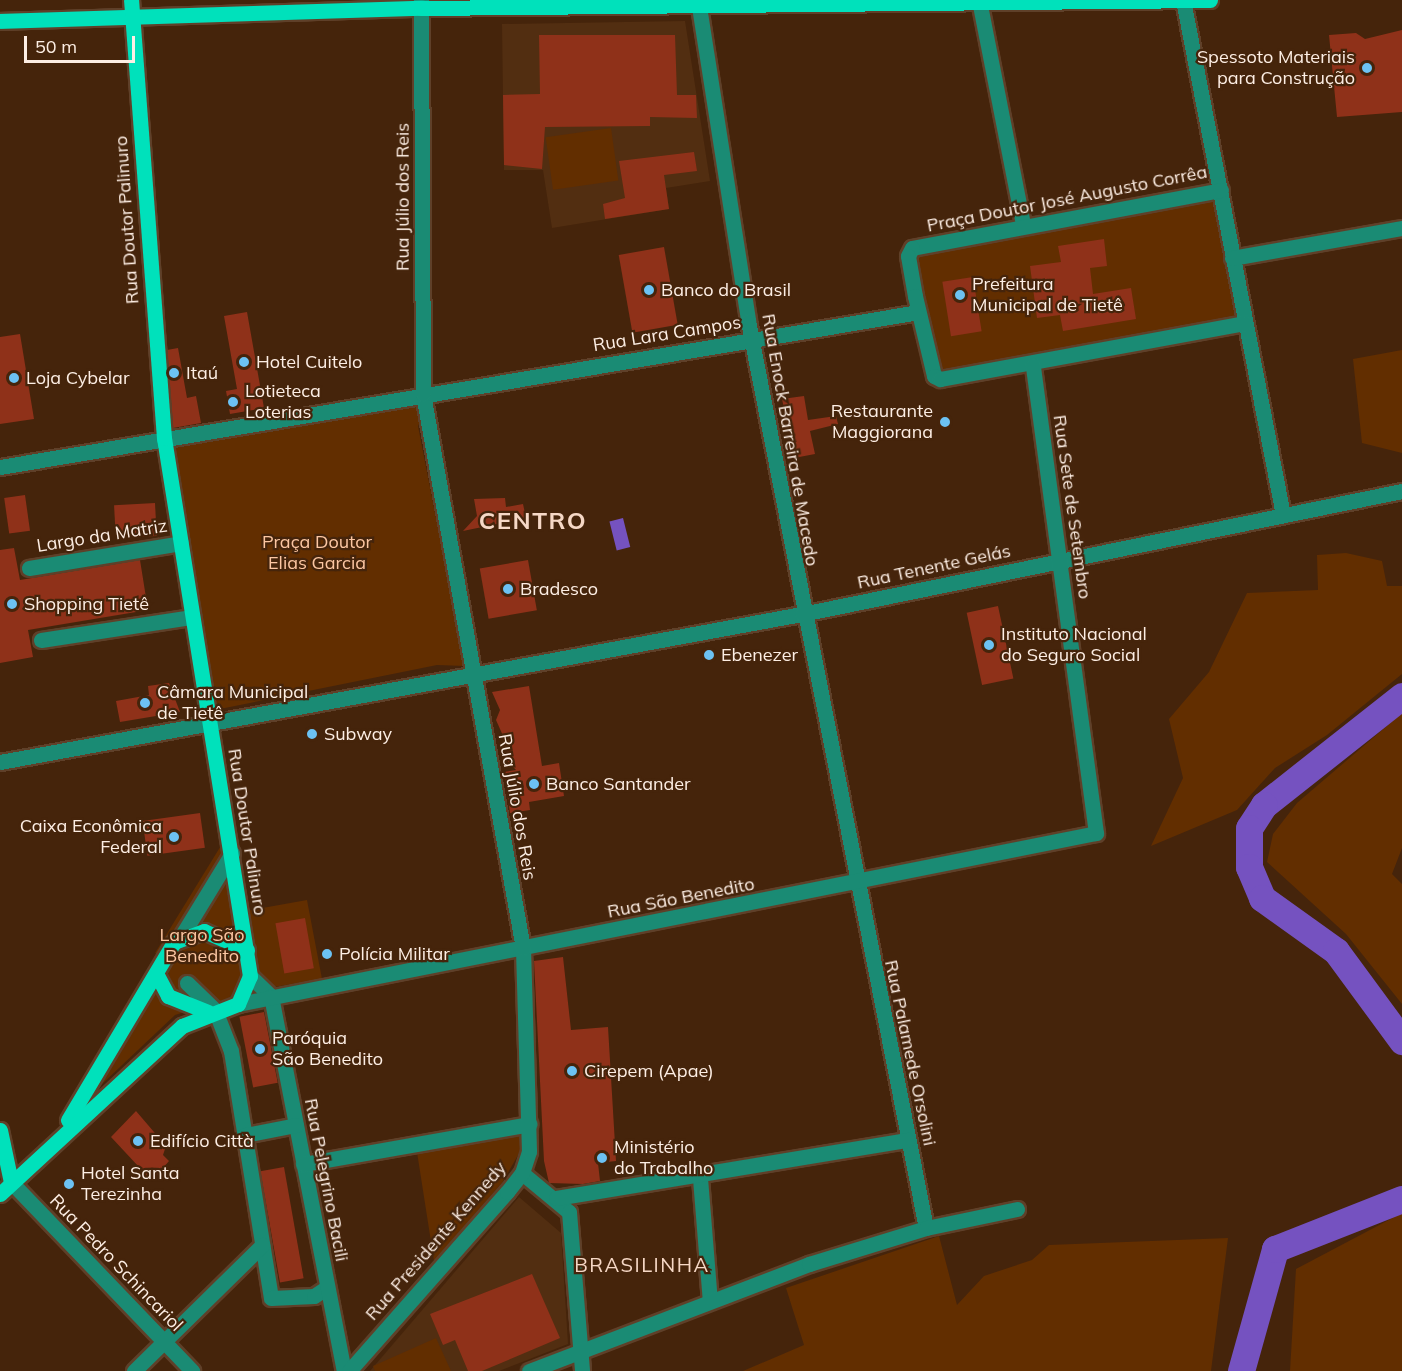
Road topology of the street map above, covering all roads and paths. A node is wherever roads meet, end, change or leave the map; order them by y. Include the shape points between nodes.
1 (131, 0) edge
2 (1183, 0) edge
3 (1210, 0) edge
4 (979, 1) edge
5 (698, 3) edge
6 (421, 4) edge
7 (131, 17) junction
8 (0, 21) edge
9 (1221, 190) junction
10 (1023, 225) junction
11 (1402, 228) edge
12 (1232, 258) junction
13 (918, 312) junction
14 (1245, 323) junction
15 (751, 340) junction
16 (1033, 365) junction
17 (423, 394) junction
18 (164, 438) junction
19 (0, 467) edge
20 (1402, 491) edge
21 (1283, 515) junction
22 (181, 543) junction
23 (1060, 561) junction
24 (29, 568) dead end
25 (802, 614) junction
26 (192, 617) junction
27 (41, 640) dead end
28 (473, 673) junction
29 (209, 721) junction
30 (0, 762) edge
31 (1096, 833) joint
32 (232, 853) junction
33 (855, 885) junction
34 (182, 935) junction
35 (523, 948) junction
36 (247, 950) junction
37 (157, 975) junction
38 (250, 976) junction
39 (187, 983) dead end
40 (271, 996) junction
41 (238, 1004) junction
42 (211, 1011) junction
43 (530, 1124) junction
44 (296, 1125) junction
45 (0, 1130) edge
46 (244, 1135) junction
47 (58, 1136) junction
48 (908, 1140) junction
49 (303, 1164) junction
50 (522, 1173) junction
51 (700, 1178) junction
52 (11, 1182) junction
53 (0, 1194) edge
54 (556, 1198) junction
55 (1017, 1209) dead end
56 (926, 1228) junction
57 (262, 1245) junction
58 (326, 1287) junction
59 (710, 1301) junction
60 (164, 1342) junction
61 (580, 1351) junction
62 (134, 1371) edge
63 (192, 1371) edge
64 (344, 1371) edge
65 (350, 1371) edge
66 (529, 1371) edge
67 (582, 1371) edge

1 - 7 main road, Rua Doutor Palinuro
2 - 3 main road
2 - 4 main road
2 - 9 street
4 - 5 main road
4 - 10 street
5 - 6 main road
5 - 15 street, Rua Enock Barreira de Macedo
6 - 7 main road
6 - 17 street, Rua Júlio dos Reis
7 - 8 main road
7 - 18 main road, Rua Doutor Palinuro
9 - 10 street, Praça Doutor José Augusto Corrêa
9 - 12 street, Praça Doutor José Augusto Corrêa
10 - 13 street, Praça Doutor José Augusto Corrêa via 912,248 908,256
11 - 12 street
12 - 14 street, Praça Doutor José Augusto Corrêa
13 - 15 street, Rua Lara Campos
13 - 16 street, Praça Doutor José Augusto Corrêa via 934,376 940,379
14 - 16 street, Praça Doutor José Augusto Corrêa
14 - 21 street
15 - 17 street, Rua Lara Campos
15 - 25 street, Rua Enock Barreira de Macedo
16 - 23 street, Rua Sete de Setembro
17 - 18 street
17 - 28 street
18 - 19 street
18 - 22 main road
20 - 21 street, Rua Tenente Gelás
21 - 23 street, Rua Tenente Gelás
22 - 24 street, Largo da Matriz
22 - 26 main road
23 - 25 street, Rua Tenente Gelás
23 - 31 street, Rua Sete de Setembro
25 - 28 street, Rua Tenente Gelás
25 - 33 street, Rua Enock Barreira de Macedo
26 - 27 street
26 - 29 main road
28 - 29 street
28 - 35 street, Rua Júlio dos Reis
29 - 30 street
29 - 32 main road, Rua Doutor Palinuro
31 - 33 street, Rua São Benedito
32 - 34 street
32 - 36 main road, Rua Doutor Palinuro
33 - 35 street, Rua São Benedito
33 - 48 street, Rua Palamede Orsolini
34 - 36 main road via 220,934
34 - 37 main road
35 - 40 street, Rua São Benedito
35 - 43 street, Rua Presidente Kennedy
36 - 38 main road
37 - 42 main road via 168,996
37 - 47 main road
38 - 40 street
38 - 41 main road
39 - 42 street
40 - 41 street
40 - 44 street, Rua Pelegrino Bacili
41 - 42 main road
42 - 46 street via 231,1051
42 - 47 main road via 182,1026
43 - 49 street
43 - 50 street, Rua Presidente Kennedy
44 - 46 street
44 - 49 street, Rua Pelegrino Bacili
45 - 52 main road
46 - 57 street
47 - 52 main road
48 - 51 street
48 - 56 street, Rua Palamede Orsolini
49 - 58 street, Rua Pelegrino Bacili
50 - 54 street
50 - 65 street, Rua Presidente Kennedy
51 - 54 street
51 - 59 street
52 - 53 main road
52 - 60 street, Rua Pedro Schincariol
54 - 61 street via 569,1212 571,1224
55 - 56 street
56 - 59 street
57 - 58 street via 274,1301 314,1296
57 - 60 street
58 - 64 street, Rua Pelegrino Bacili
59 - 61 street
60 - 62 street
60 - 63 street, Rua Pedro Schincariol
61 - 66 street
61 - 67 street

